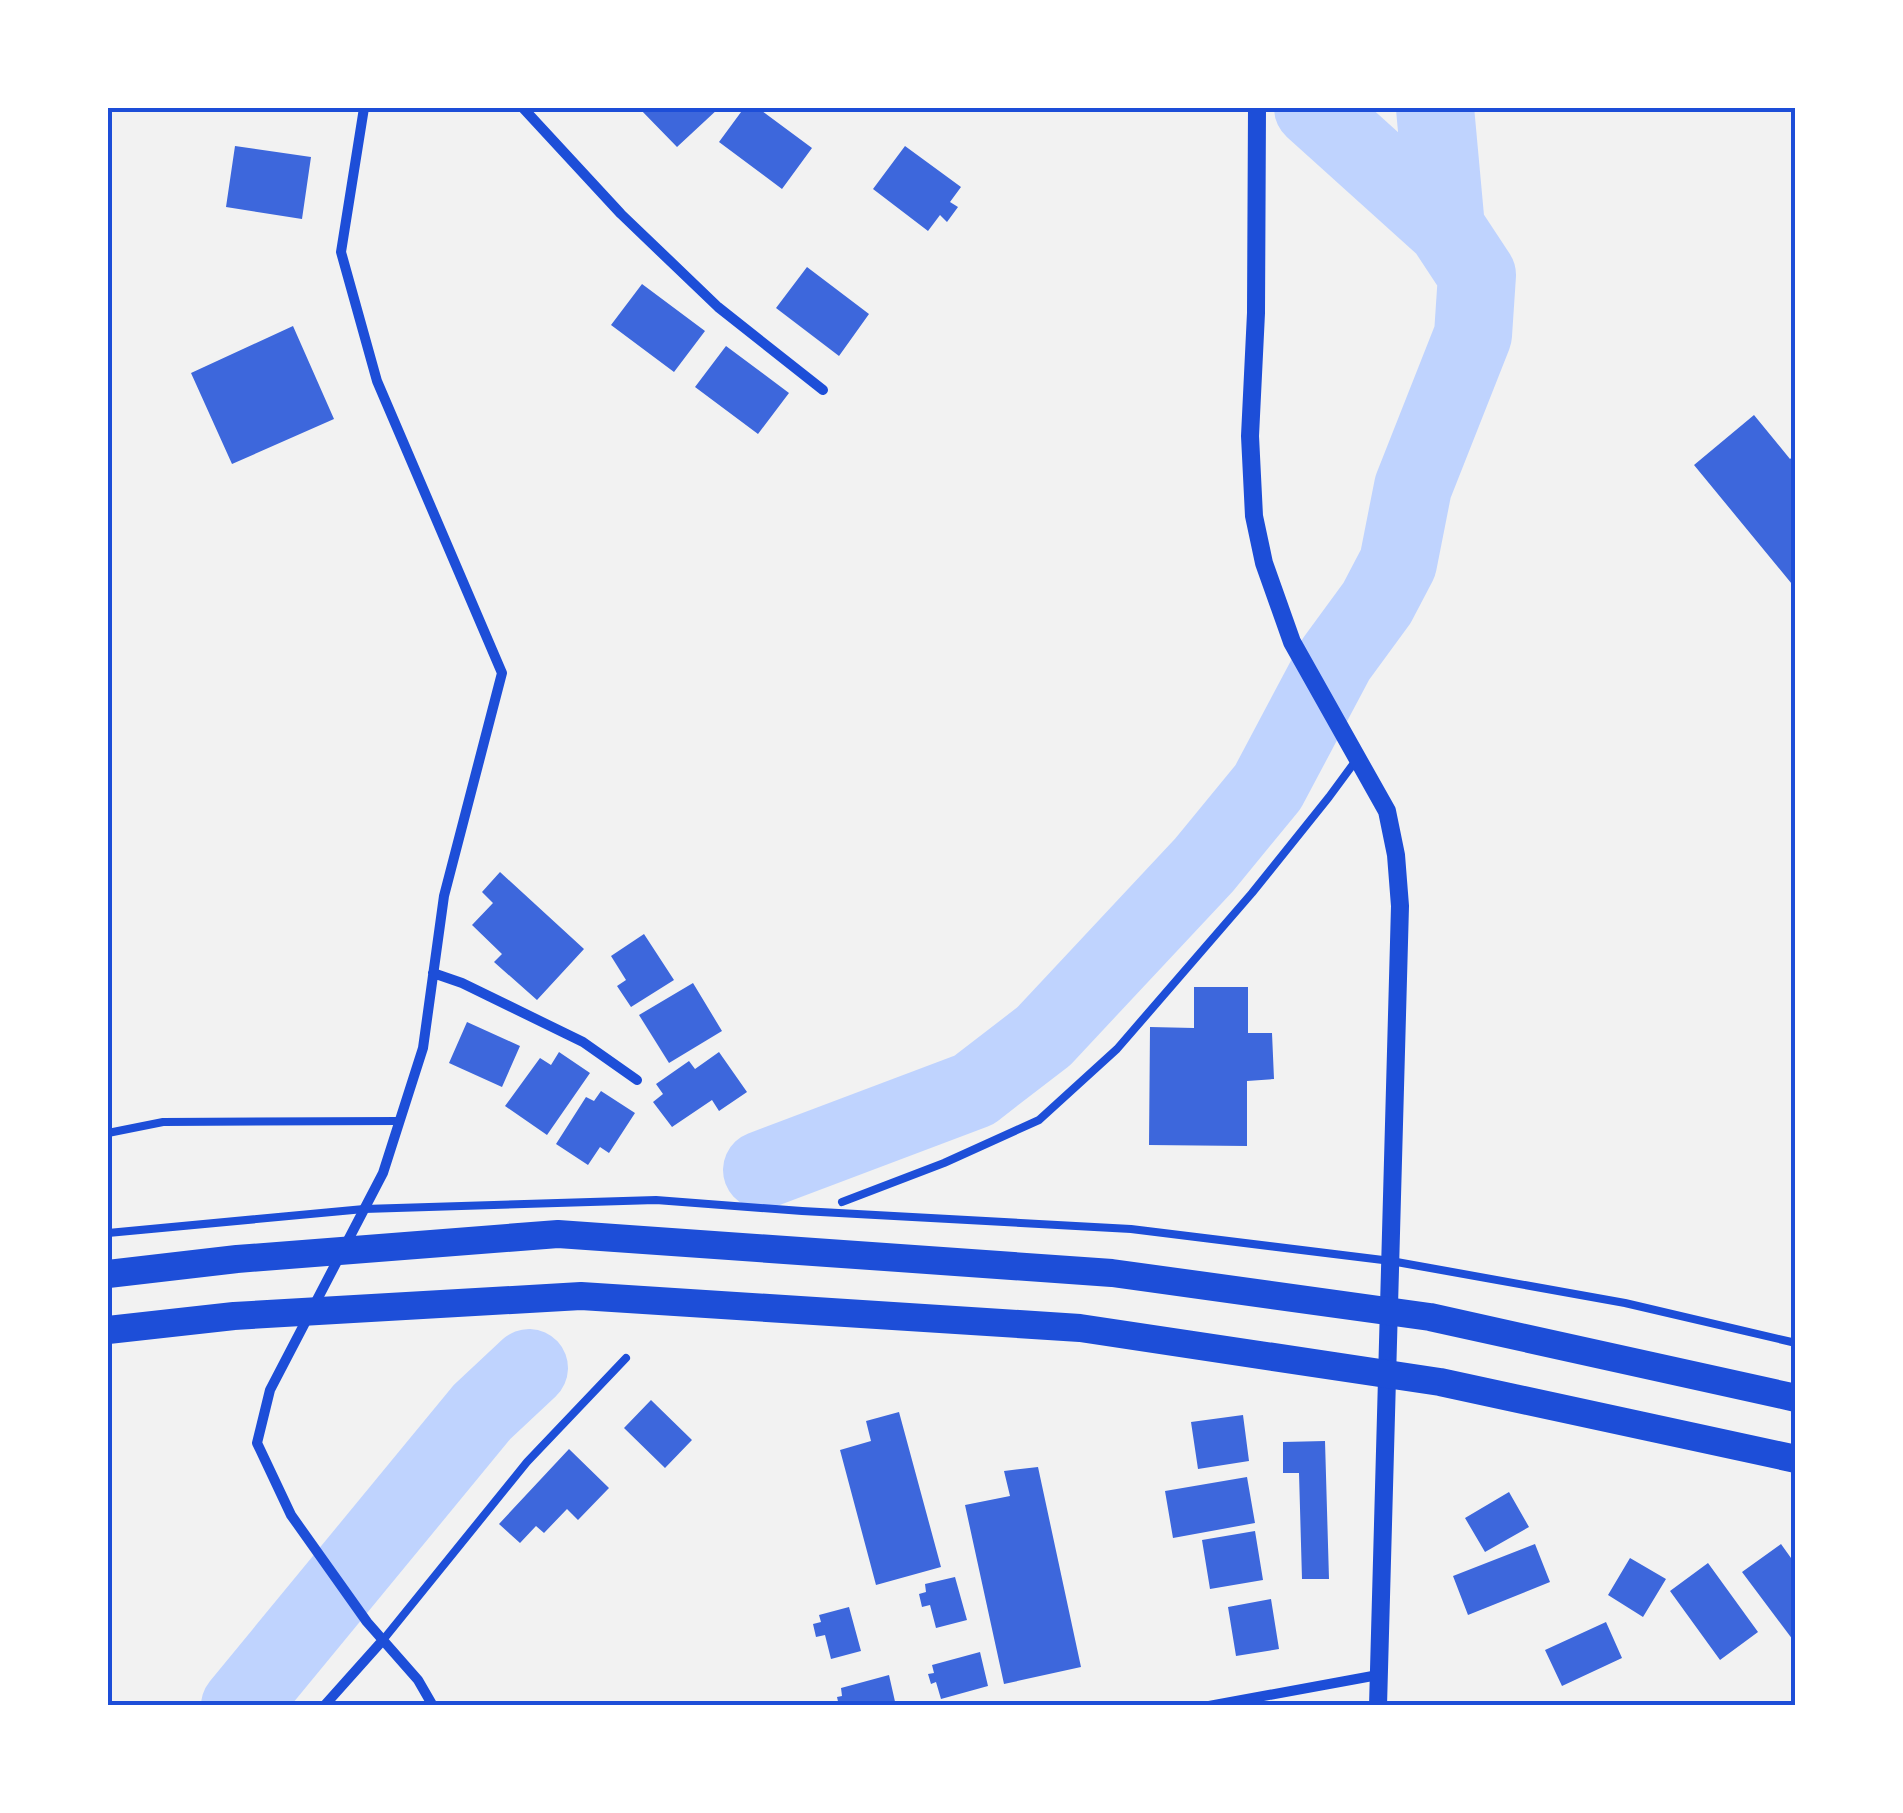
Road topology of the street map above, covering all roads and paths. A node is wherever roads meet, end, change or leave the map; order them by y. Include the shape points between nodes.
1 (364, 108) edge
2 (523, 108) edge
3 (1253, 111) edge
4 (824, 390) dead end
5 (1358, 758) junction
6 (434, 973) junction
7 (637, 1080) dead end
8 (399, 1121) junction
9 (108, 1133) edge
10 (842, 1202) dead end
11 (364, 1209) junction
12 (108, 1233) edge
13 (1392, 1261) junction
14 (108, 1274) edge
15 (108, 1330) edge
16 (1796, 1343) edge
17 (626, 1358) dead end
18 (1796, 1398) edge
19 (1796, 1459) edge
20 (383, 1640) junction
21 (1378, 1676) junction
22 (324, 1706) edge
23 (432, 1706) edge
24 (1209, 1706) edge
25 (1378, 1706) edge

1 - 6 street via 341,252 377,381 502,673 444,896
2 - 4 street via 718,307
3 - 5 street via 1254,516 1292,642
5 - 10 lane via 1142,1022 1039,1120
5 - 13 street via 1387,812 1400,906
6 - 7 street via 583,1042
6 - 8 street via 423,1048
8 - 9 lane via 164,1122
8 - 11 street
11 - 12 lane
11 - 13 lane via 656,1200 1131,1229
11 - 20 street via 270,1390 257,1443 291,1515
13 - 16 lane via 1625,1302
13 - 21 street
14 - 18 highway via 558,1234 1112,1273 1430,1316
15 - 19 highway via 581,1296 1080,1328 1440,1382
17 - 20 lane via 527,1462
20 - 22 street
20 - 23 street
21 - 24 street
21 - 25 street

